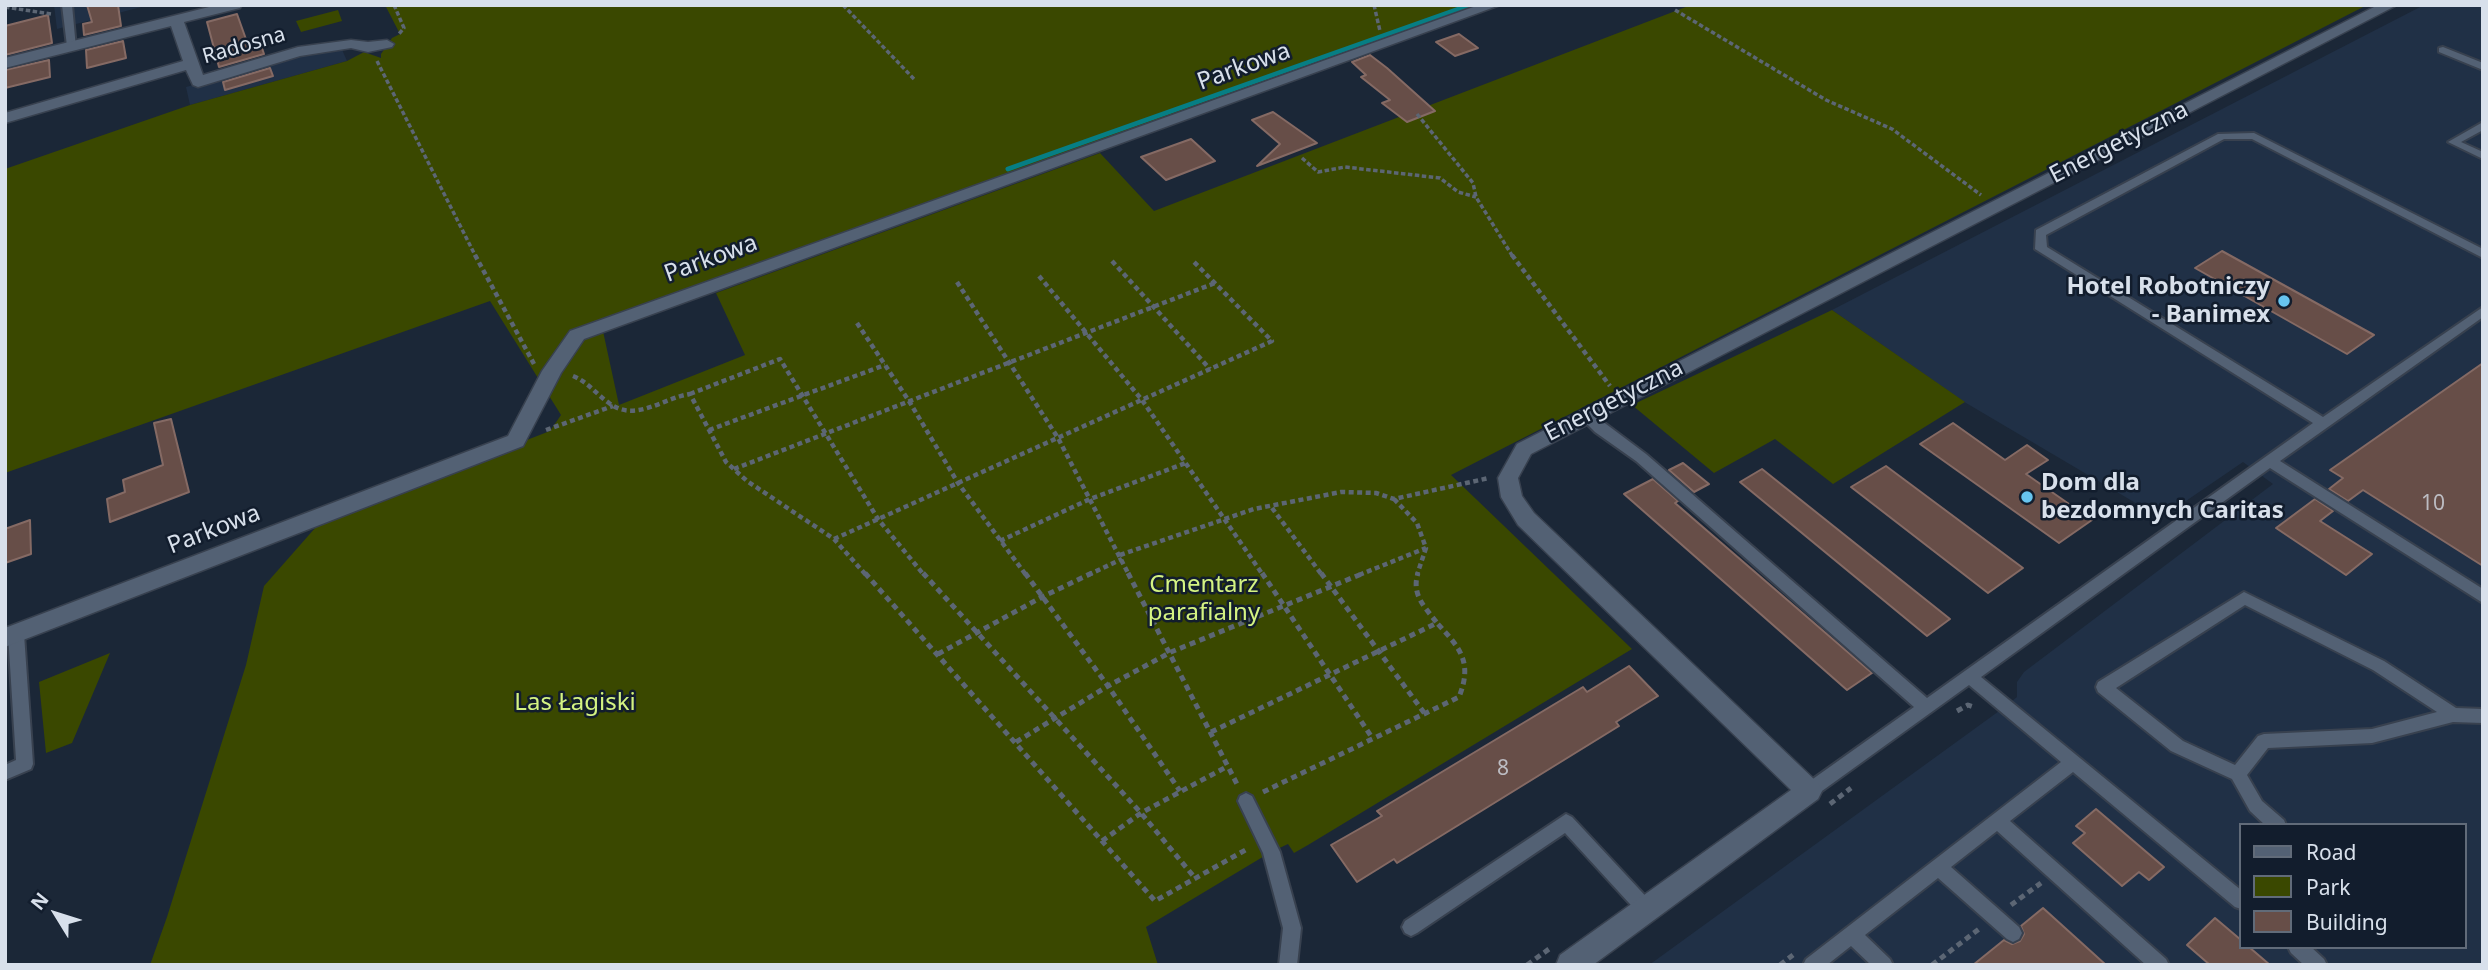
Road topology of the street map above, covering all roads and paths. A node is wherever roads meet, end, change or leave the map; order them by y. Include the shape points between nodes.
1 (67, 5) edge
2 (235, 5) edge
3 (394, 5) edge
4 (843, 5) edge
5 (1493, 5) edge
6 (2389, 5) edge
7 (5, 7) edge
8 (1675, 10) dead end
9 (176, 20) junction
10 (53, 26) dead end
11 (387, 44) junction
12 (72, 46) junction
13 (2443, 50) dead end
14 (5, 62) edge
15 (190, 64) junction
16 (2483, 67) edge
17 (914, 79) dead end
18 (1418, 114) dead end
19 (5, 118) edge
20 (2483, 125) edge
21 (2483, 156) edge
22 (1302, 158) dead end
23 (1476, 197) junction
24 (1995, 206) junction
25 (2483, 254) edge
26 (1112, 261) dead end
27 (1194, 261) dead end
28 (1039, 276) dead end
29 (957, 282) dead end
30 (1215, 283) junction
31 (1154, 307) junction
32 (2483, 311) edge
33 (857, 324) dead end
34 (1087, 334) junction
35 (1011, 362) junction
36 (885, 365) junction
37 (1210, 369) junction
38 (550, 375) junction
39 (690, 394) junction
40 (803, 395) junction
41 (1619, 398) junction
42 (1142, 400) junction
43 (909, 401) junction
44 (614, 406) junction
45 (1585, 415) junction
46 (2323, 422) junction
47 (709, 430) junction
48 (827, 433) junction
49 (1058, 438) junction
50 (516, 441) junction
51 (2269, 461) junction
52 (1186, 463) junction
53 (734, 469) junction
54 (1468, 478) dead end
55 (958, 483) junction
56 (1090, 499) junction
57 (1394, 499) junction
58 (1272, 508) junction
59 (878, 519) junction
60 (1225, 519) junction
61 (834, 539) junction
62 (1000, 541) junction
63 (1426, 548) junction
64 (1121, 557) junction
65 (1332, 588) junction
66 (1042, 597) junction
67 (2483, 597) edge
68 (1282, 608) junction
69 (1437, 623) junction
70 (977, 632) junction
71 (10, 636) edge
72 (1379, 651) junction
73 (1171, 652) junction
74 (938, 654) junction
75 (1331, 674) junction
76 (1969, 676) junction
77 (1108, 686) junction
78 (1926, 707) junction
79 (1425, 714) junction
80 (2453, 715) junction
81 (2483, 716) edge
82 (1054, 718) junction
83 (1211, 732) junction
84 (1373, 739) junction
85 (1016, 742) junction
86 (2073, 762) junction
87 (1228, 766) junction
88 (5, 773) edge
89 (2238, 774) junction
90 (1180, 791) junction
91 (1809, 791) junction
92 (1246, 801) junction
93 (1140, 813) junction
94 (1998, 821) junction
95 (2276, 823) edge
96 (1265, 839) junction
97 (1102, 841) junction
98 (1939, 868) junction
99 (1195, 878) junction
100 (2044, 880) dead end
101 (2240, 900) edge
102 (1646, 909) junction
103 (1995, 917) junction
104 (1411, 927) dead end
105 (2012, 933) dead end
106 (1852, 934) junction
107 (1802, 948) dead end
108 (2299, 949) edge
109 (1288, 965) edge
110 (1570, 965) edge
111 (1780, 965) edge
112 (1812, 965) edge
113 (1884, 965) edge
114 (1932, 965) edge
115 (2160, 965) edge
116 (2318, 965) edge

1 - 12 lane
2 - 9 street
3 - 11 path via 404,28
4 - 17 path
5 - 38 street, Parkowa via 577,335
6 - 24 street, Energetyczna
7 - 10 path via 51,12
8 - 24 path via 1826,100 1892,129
9 - 12 street
9 - 15 street
11 - 15 street, Radosna via 298,52 198,82
11 - 38 path via 377,60 508,320 542,376
12 - 14 street
13 - 16 lane
15 - 19 street, Radosna
18 - 23 path via 1473,183
20 - 21 lane via 2453,142
22 - 23 path via 1318,172 1345,167 1440,178 1458,192
23 - 41 path via 1523,273
24 - 41 street, Energetyczna
25 - 46 lane via 2254,136 2222,136 2039,233 2040,249
26 - 31 path
27 - 30 path
28 - 34 path
29 - 35 path
30 - 31 path
30 - 37 path via 1272,341
31 - 34 path
31 - 37 path
32 - 46 lane
33 - 36 path
34 - 35 path
34 - 42 path
35 - 43 path
35 - 49 path
36 - 40 path
36 - 43 path
37 - 42 path
38 - 44 path via 578,377
38 - 50 street, Parkowa
39 - 40 path via 780,359
39 - 44 path via 644,409
39 - 47 path
40 - 47 path
40 - 48 path
41 - 45 street, Energetyczna
42 - 49 path
42 - 52 path
43 - 48 path
43 - 55 path
44 - 50 path
45 - 78 lane via 1646,461
45 - 91 street, Energetyczna via 1524,449 1507,478 1512,497 1526,519
46 - 51 lane
47 - 53 path
48 - 53 path
48 - 59 path
49 - 55 path
49 - 56 path
50 - 71 street, Parkowa
51 - 67 lane
51 - 76 lane
52 - 56 path
52 - 60 path
53 - 61 path
54 - 57 path
55 - 59 path
55 - 62 path
56 - 62 path
56 - 64 path
57 - 58 path via 1377,492 1339,490
57 - 63 path via 1417,523
58 - 60 path
58 - 65 path
59 - 61 path
59 - 70 path
60 - 64 path
60 - 68 path
61 - 74 path
62 - 66 path
63 - 65 path
63 - 69 path via 1415,582 1417,597
64 - 66 path
64 - 73 path
65 - 68 path
65 - 72 path
66 - 70 path
66 - 77 path
68 - 73 path
68 - 75 path
69 - 72 path
69 - 79 path via 1466,662 1467,679 1459,697
70 - 74 path
70 - 82 path
71 - 88 lane via 25,764
72 - 75 path
72 - 79 path
73 - 77 path
73 - 83 path
74 - 85 path
75 - 83 path
75 - 84 path
76 - 78 lane
76 - 86 lane
77 - 82 path
77 - 90 path
78 - 91 lane
79 - 84 path
80 - 81 lane
80 - 89 lane via 2372,736 2264,741
80 - 89 lane via 2320,634 2244,598 2104,687 2178,746
82 - 85 path
82 - 93 path
83 - 87 path
84 - 92 path
85 - 97 path
86 - 94 lane
86 - 101 lane
87 - 90 path
87 - 92 path
89 - 95 lane via 2256,806
90 - 93 path
91 - 102 street
92 - 96 lane
93 - 97 path
93 - 99 path
94 - 98 lane
94 - 115 lane
96 - 99 path
96 - 109 lane via 1292,928
97 - 99 path via 1156,901
98 - 103 lane
98 - 106 lane
100 - 103 path
102 - 104 lane via 1566,822
102 - 110 street
103 - 105 lane
103 - 114 path
106 - 112 lane
106 - 113 lane
107 - 111 path
108 - 116 lane

